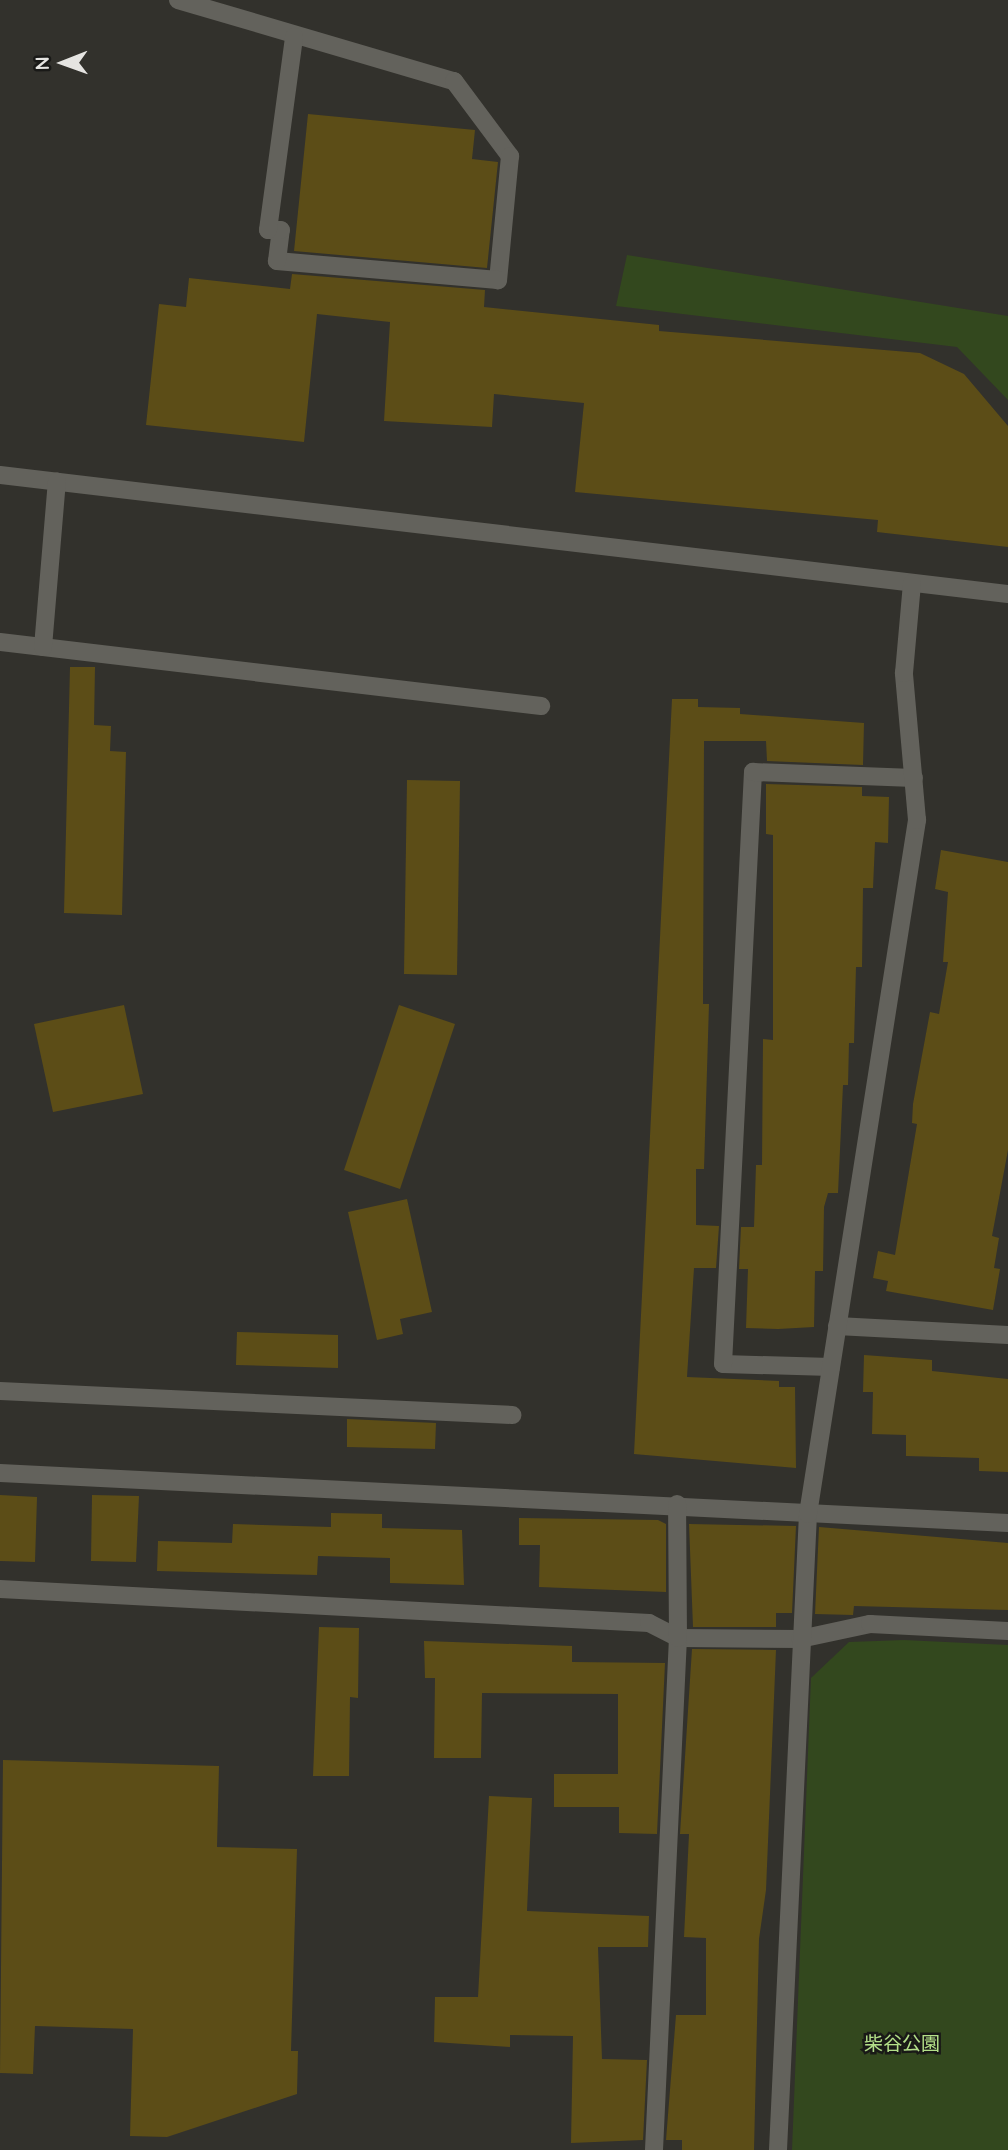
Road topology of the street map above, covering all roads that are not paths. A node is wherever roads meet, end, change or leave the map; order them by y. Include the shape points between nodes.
1 (178, 0) edge
2 (294, 37) junction
3 (0, 475) edge
4 (57, 482) junction
5 (912, 583) junction
6 (1008, 594) edge
7 (0, 642) edge
8 (43, 647) junction
9 (541, 706) dead end
10 (914, 778) junction
11 (837, 1326) junction
12 (1008, 1335) edge
13 (831, 1367) junction
14 (0, 1391) edge
15 (512, 1415) dead end
16 (0, 1473) edge
17 (677, 1504) junction
18 (808, 1514) junction
19 (1008, 1523) edge
20 (0, 1589) edge
21 (1008, 1631) edge
22 (678, 1638) junction
23 (800, 1639) junction
24 (654, 2150) edge
25 (778, 2150) edge

1 - 2 street
2 - 2 street via 268,230 281,230 277,261 498,280 510,156 454,81
3 - 4 street
4 - 5 street
4 - 8 street
5 - 6 street
5 - 10 street via 904,673
7 - 8 street
8 - 9 street
10 - 11 street via 917,820
10 - 13 street via 753,772 723,1364
11 - 12 street
11 - 13 street
13 - 18 street
14 - 15 street
16 - 17 street
17 - 18 street
17 - 22 street
18 - 19 street
18 - 23 street
20 - 22 street via 649,1623
21 - 23 street via 870,1624
22 - 23 street
22 - 24 street
23 - 25 street

